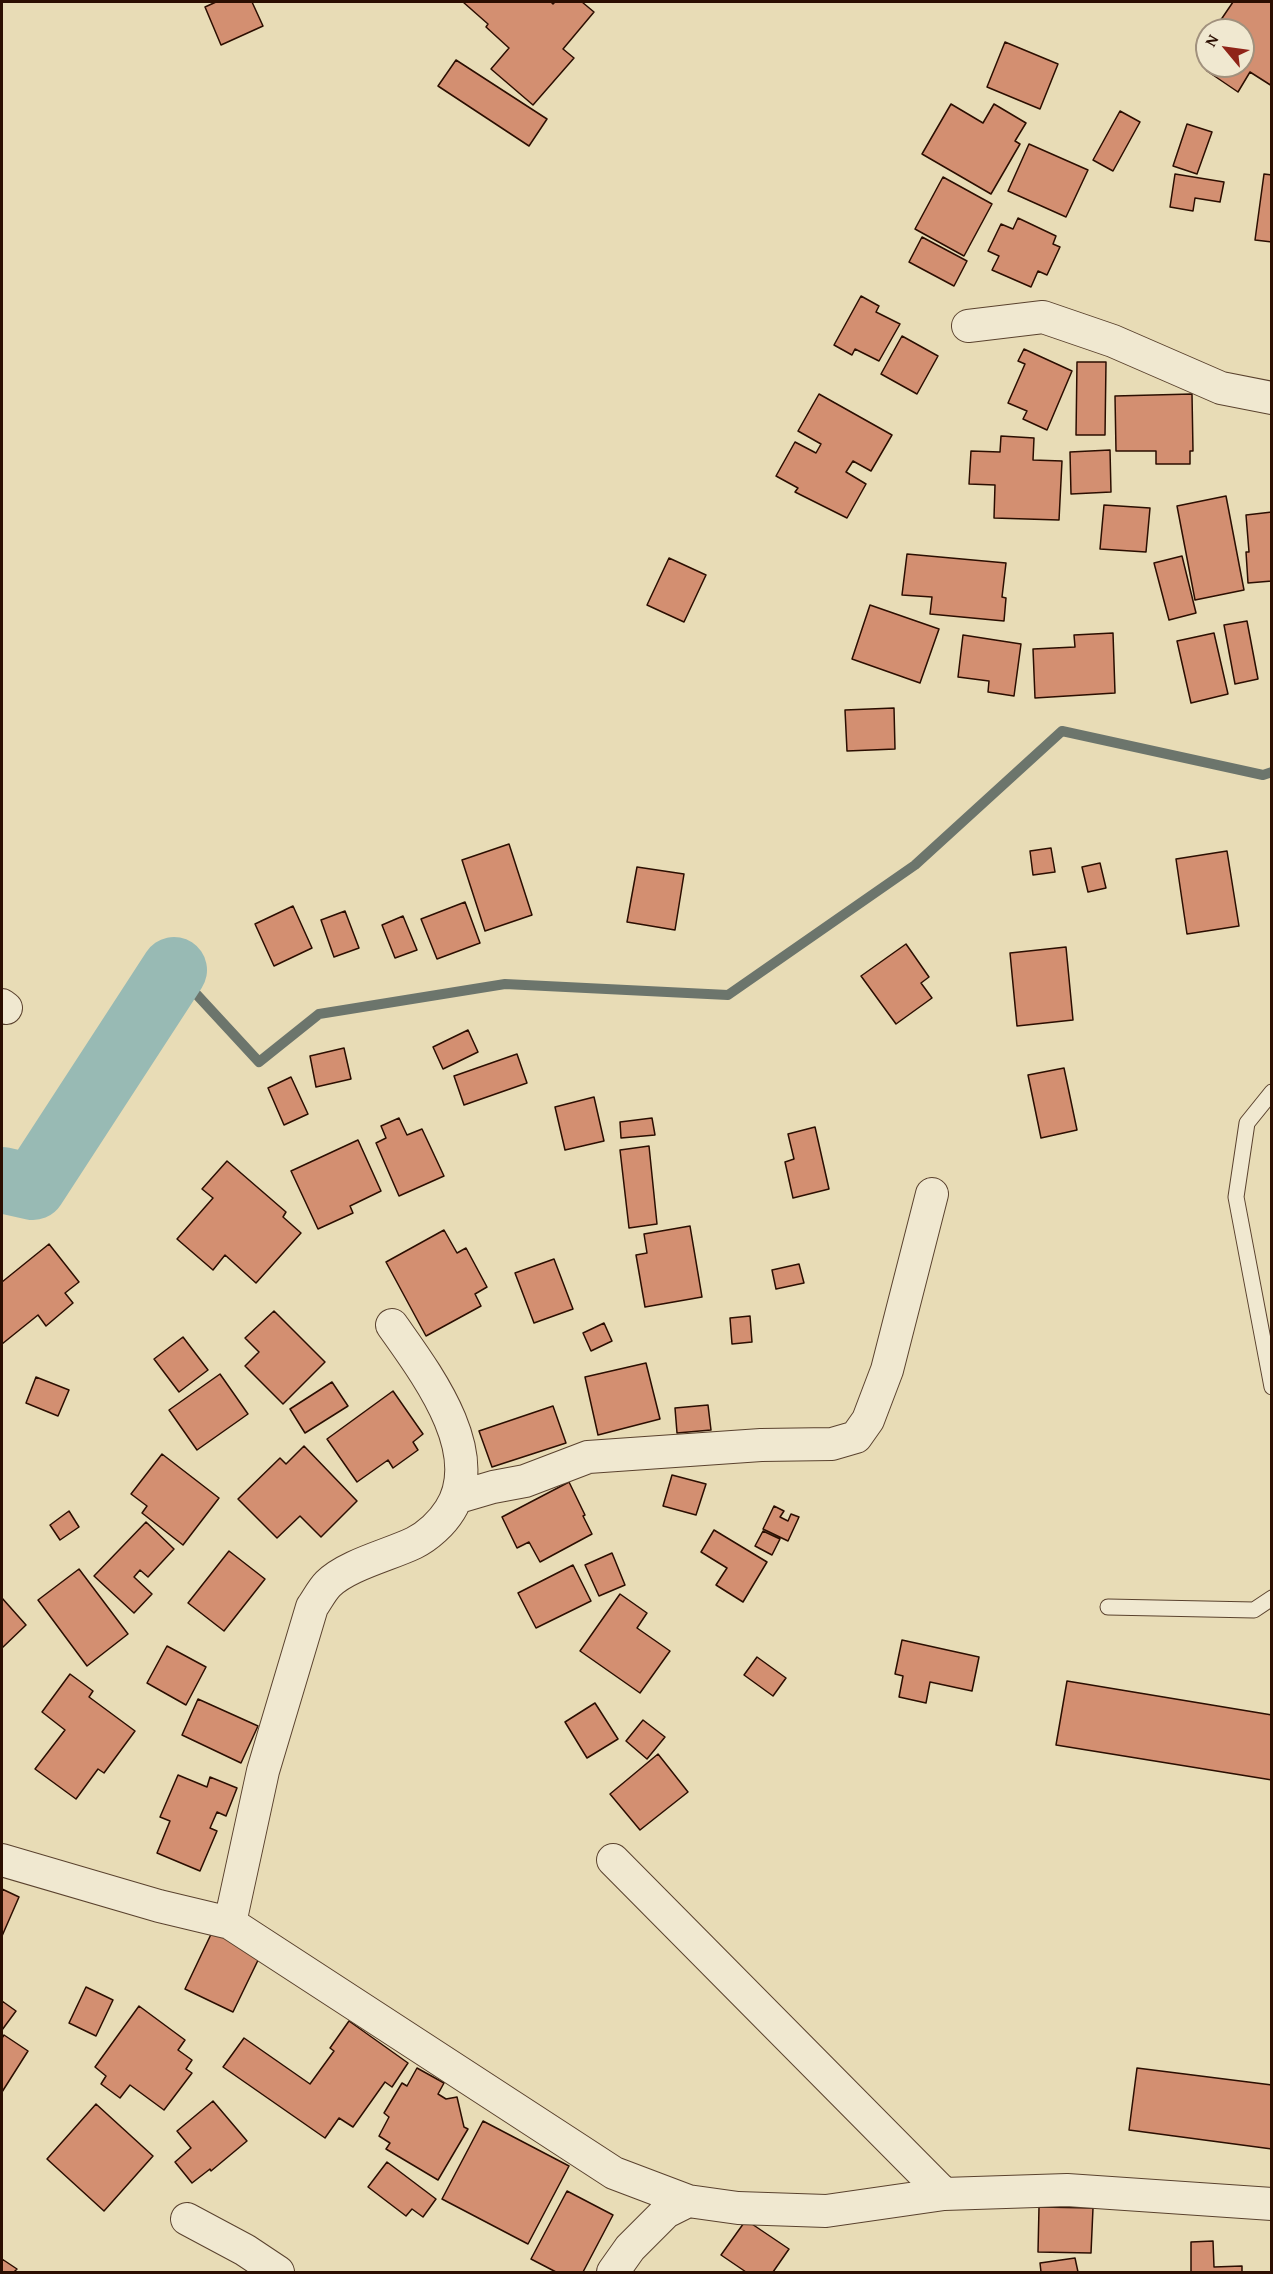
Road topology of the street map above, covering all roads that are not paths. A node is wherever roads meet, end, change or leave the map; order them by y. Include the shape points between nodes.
1 (968, 326) dead end
2 (1272, 398) edge
3 (1272, 1092) edge
4 (932, 1194) dead end
5 (392, 1325) dead end
6 (1272, 1387) edge
7 (459, 1497) junction
8 (1272, 1598) edge
9 (1108, 1607) dead end
10 (2, 1860) edge
11 (613, 1860) dead end
12 (230, 1923) junction
13 (944, 2194) junction
14 (688, 2201) junction
15 (1272, 2204) edge
16 (187, 2219) dead end
17 (278, 2272) edge
18 (613, 2272) edge

1 - 2 street via 1043,317 1113,341 1221,388
3 - 6 lane via 1247,1123 1236,1197
4 - 7 street via 888,1371 868,1420 856,1437 832,1444 761,1444 588,1457 525,1480
5 - 7 street via 431,1381 454,1427 462,1470
7 - 12 street via 442,1522 416,1542 337,1578 312,1607 262,1771
8 - 9 lane via 1254,1610
10 - 12 street
11 - 13 street
12 - 14 street via 614,2173
13 - 14 street via 826,2211 738,2208
13 - 15 street via 1067,2190
14 - 18 street via 666,2212 630,2248
16 - 17 street

